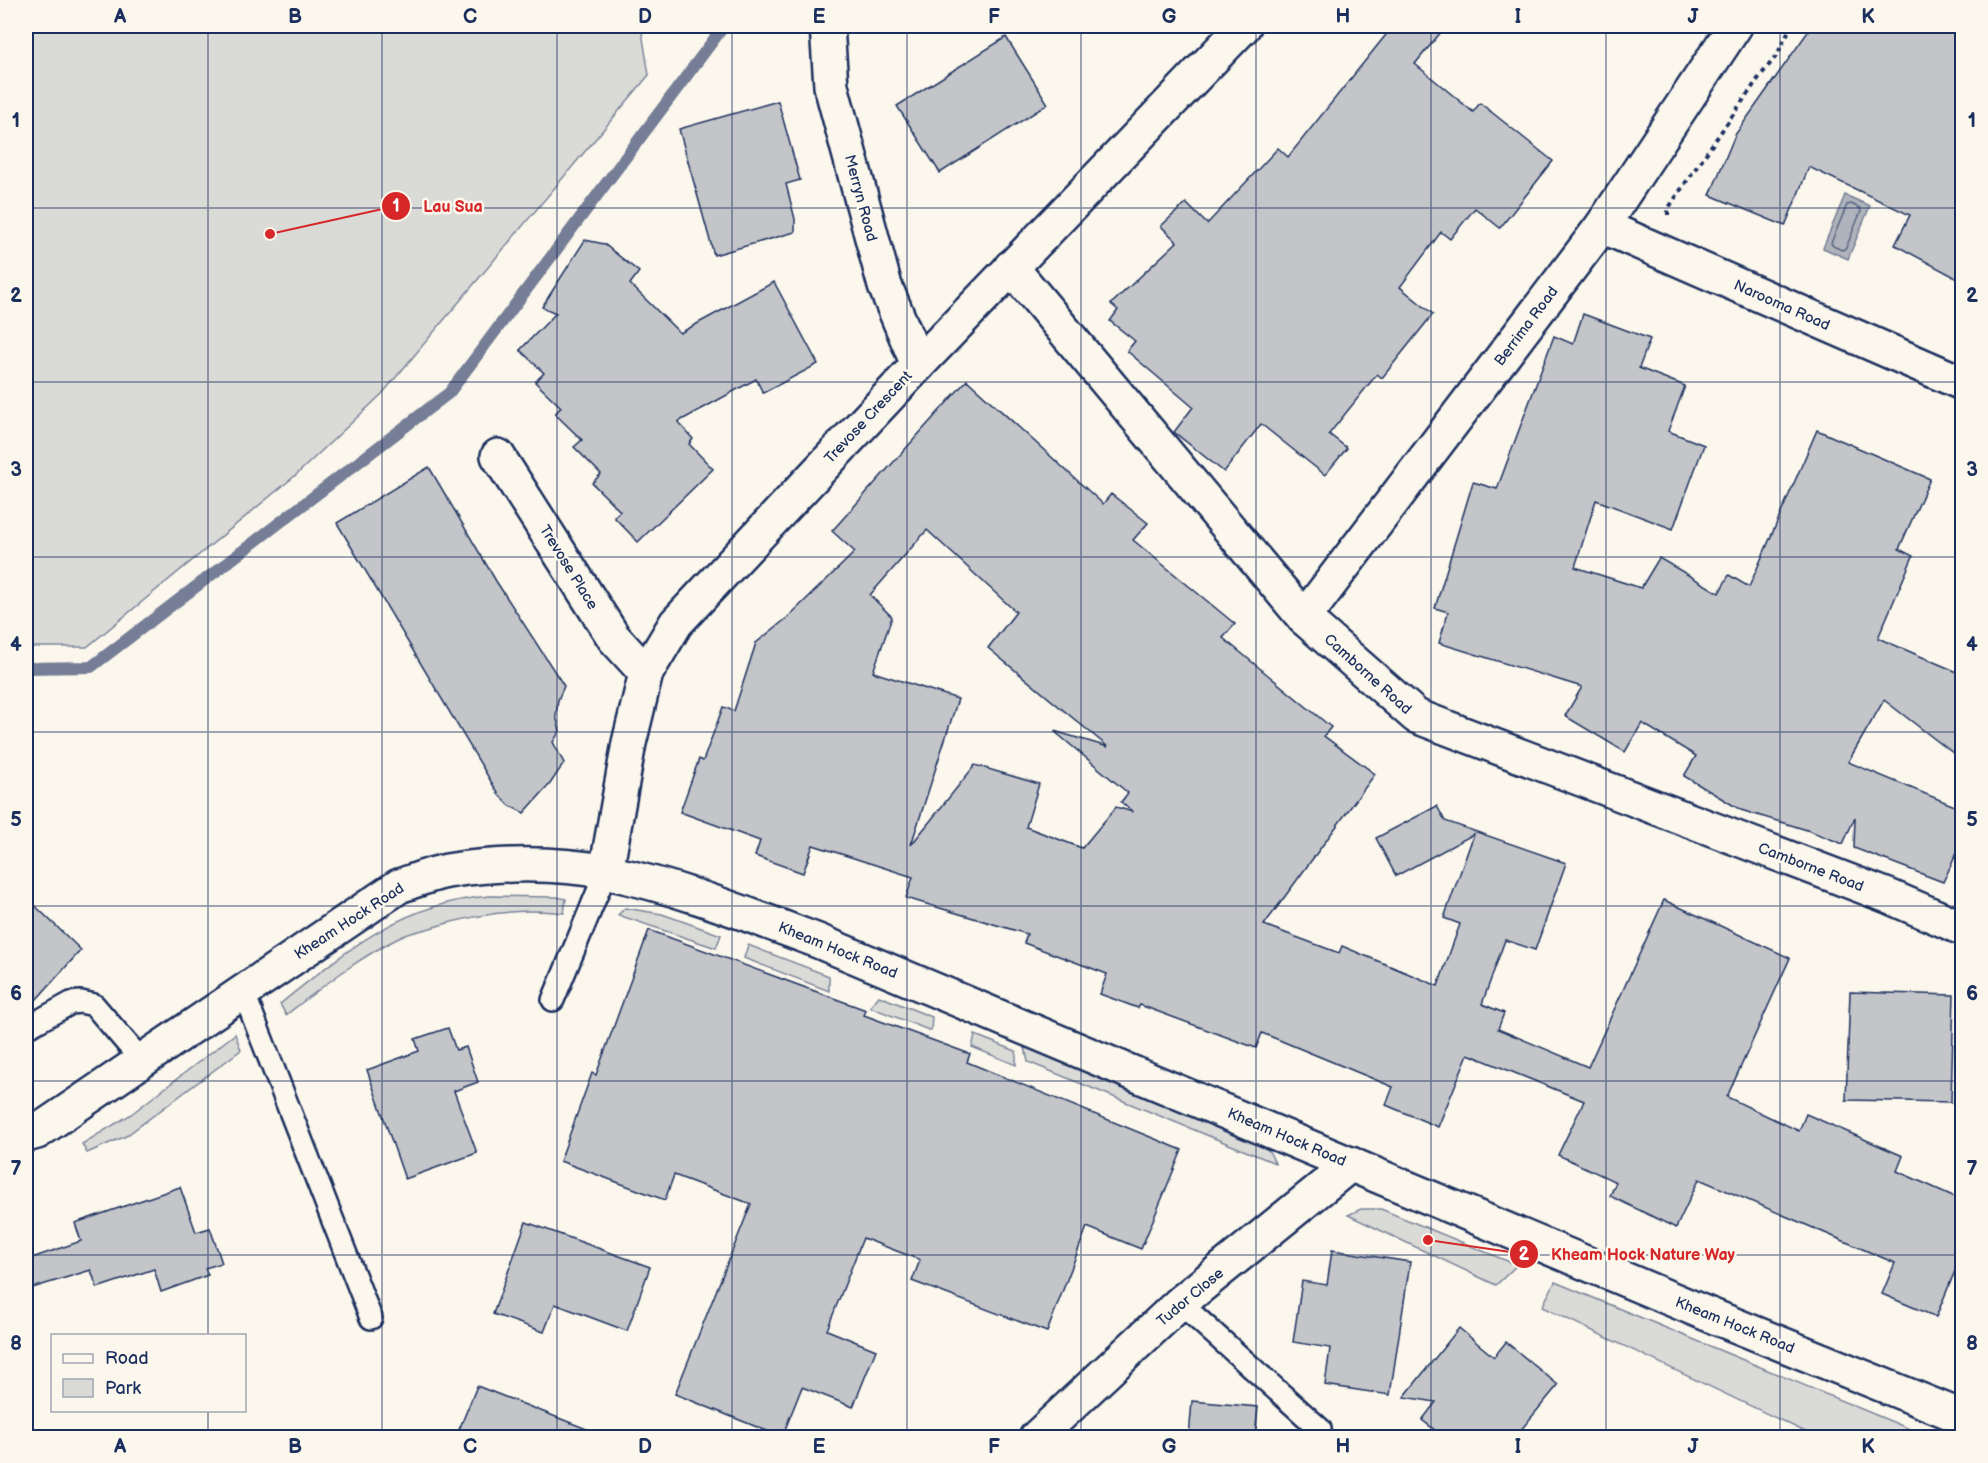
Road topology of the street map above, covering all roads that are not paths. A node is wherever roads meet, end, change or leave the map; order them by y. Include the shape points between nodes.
1 (828, 26) edge
2 (1244, 26) edge
3 (1735, 26) edge
4 (1602, 226) junction
5 (1011, 267) junction
6 (918, 365) junction
7 (1962, 383) edge
8 (498, 456) dead end
9 (1304, 618) junction
10 (646, 673) junction
11 (606, 872) junction
12 (1962, 928) edge
13 (243, 991) junction
14 (553, 1000) dead end
15 (26, 1028) edge
16 (142, 1061) junction
17 (26, 1135) edge
18 (1351, 1164) junction
19 (1180, 1303) junction
20 (371, 1318) dead end
21 (1962, 1417) edge
22 (1320, 1429) dead end
23 (1036, 1437) edge

1 - 6 street, Merryn Road via 831,86 885,286
2 - 5 street, Trevose Crescent
3 - 4 street, Berrima Road
4 - 7 street, Narooma Road
4 - 9 street, Berrima Road
5 - 6 street, Trevose Crescent
5 - 9 street, Camborne Road
6 - 10 street, Trevose Crescent via 676,622
8 - 10 street, Trevose Place via 614,638
9 - 12 street, Camborne Road via 1416,716 1888,896
10 - 11 street, Trevose Crescent
11 - 13 street, Kheam Hock Road via 497,866 445,871 399,885
11 - 14 lane
11 - 18 street, Kheam Hock Road via 704,898 818,941
13 - 16 street, Kheam Hock Road
13 - 20 lane
15 - 16 lane via 71,1004 94,1005
16 - 17 street, Kheam Hock Road via 37,1132
18 - 19 street, Tudor Close
18 - 21 street, Kheam Hock Road
19 - 22 lane
19 - 23 street, Tudor Close

